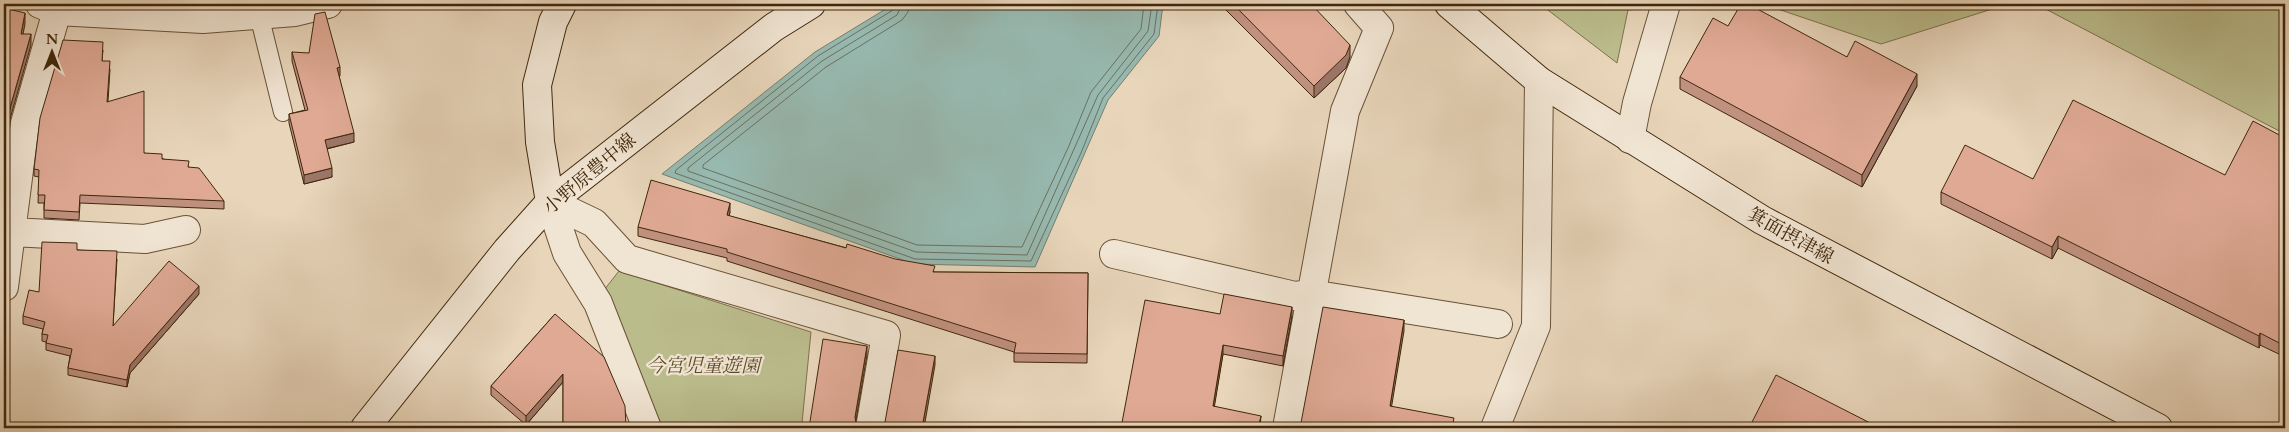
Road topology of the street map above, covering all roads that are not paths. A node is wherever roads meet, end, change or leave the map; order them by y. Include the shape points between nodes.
1 (328, 4) edge
2 (562, 4) edge
3 (811, 4) edge
4 (1358, 4) edge
5 (1449, 4) edge
6 (1666, 4) edge
7 (52, 6) edge
8 (259, 15) junction
9 (1539, 81) junction
10 (283, 112) dead end
11 (1630, 139) junction
12 (550, 202) junction
13 (186, 230) dead end
14 (12, 232) junction
15 (1114, 254) dead end
16 (4, 287) edge
17 (1311, 294) junction
18 (1498, 324) dead end
19 (365, 428) edge
20 (647, 428) edge
21 (870, 428) edge
22 (1287, 428) edge
23 (1495, 428) edge
24 (2158, 428) edge

1 - 8 street via 295,12
2 - 12 street via 553,22 537,85 540,142
3 - 12 street, 小野原豊中線 via 774,27
4 - 17 street via 1379,28 1345,111
5 - 9 street, 箕面摂津線
6 - 11 street via 1637,103
7 - 8 street via 203,20
7 - 14 street via 25,123
8 - 10 lane
9 - 11 street, 箕面摂津線
9 - 23 street via 1536,326
11 - 24 street, 箕面摂津線 via 1762,220
12 - 19 street, 小野原豊中線 via 507,250
12 - 20 street via 567,253 598,303
12 - 21 street via 594,223 628,259 886,335
13 - 14 street via 145,239
14 - 16 street
15 - 17 street via 1295,296
17 - 18 street
17 - 22 street

